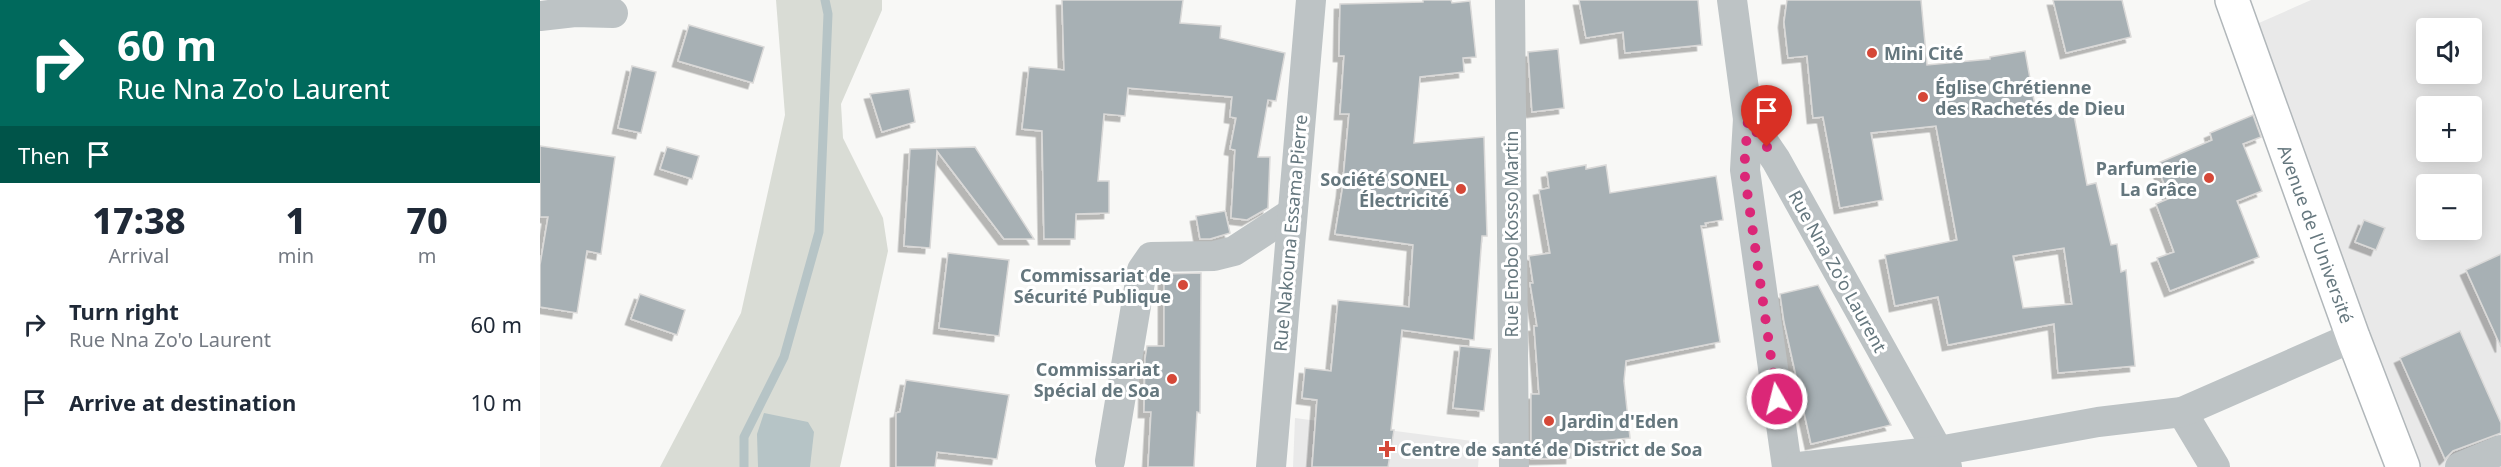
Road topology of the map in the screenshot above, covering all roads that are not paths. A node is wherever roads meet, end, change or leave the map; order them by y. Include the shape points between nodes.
1 (1311, 0) edge
2 (1509, 0) edge
3 (1732, 0) edge
4 (2232, 0) edge
5 (613, 13) dead end
6 (540, 16) edge
7 (1748, 120) junction
8 (1292, 213) junction
9 (2353, 337) junction
10 (2182, 411) junction
11 (2501, 450) edge
12 (1943, 459) edge
13 (1110, 461) dead end
14 (1271, 467) edge
15 (1514, 467) edge
16 (1787, 467) edge
17 (1799, 467) edge
18 (2215, 467) edge
19 (2403, 467) edge
20 (2460, 467) edge

1 - 8 street, Rue Nakouna Essama Pierre
2 - 15 street, Rue Enobo Kosso Martin
3 - 7 street, Rue Nna Zo'o Laurent
4 - 9 main road, Avenue de l'Université
5 - 6 street
7 - 12 street, Rue Nna Zo'o Laurent via 1776,160
7 - 16 street via 1744,170
8 - 13 street via 1234,251 1214,256 1151,257 1142,270
8 - 14 street, Rue Nakouna Essama Pierre
9 - 10 street
9 - 19 main road, Avenue de l'Université
10 - 12 street via 2098,422
10 - 18 street
11 - 20 street
12 - 17 street

